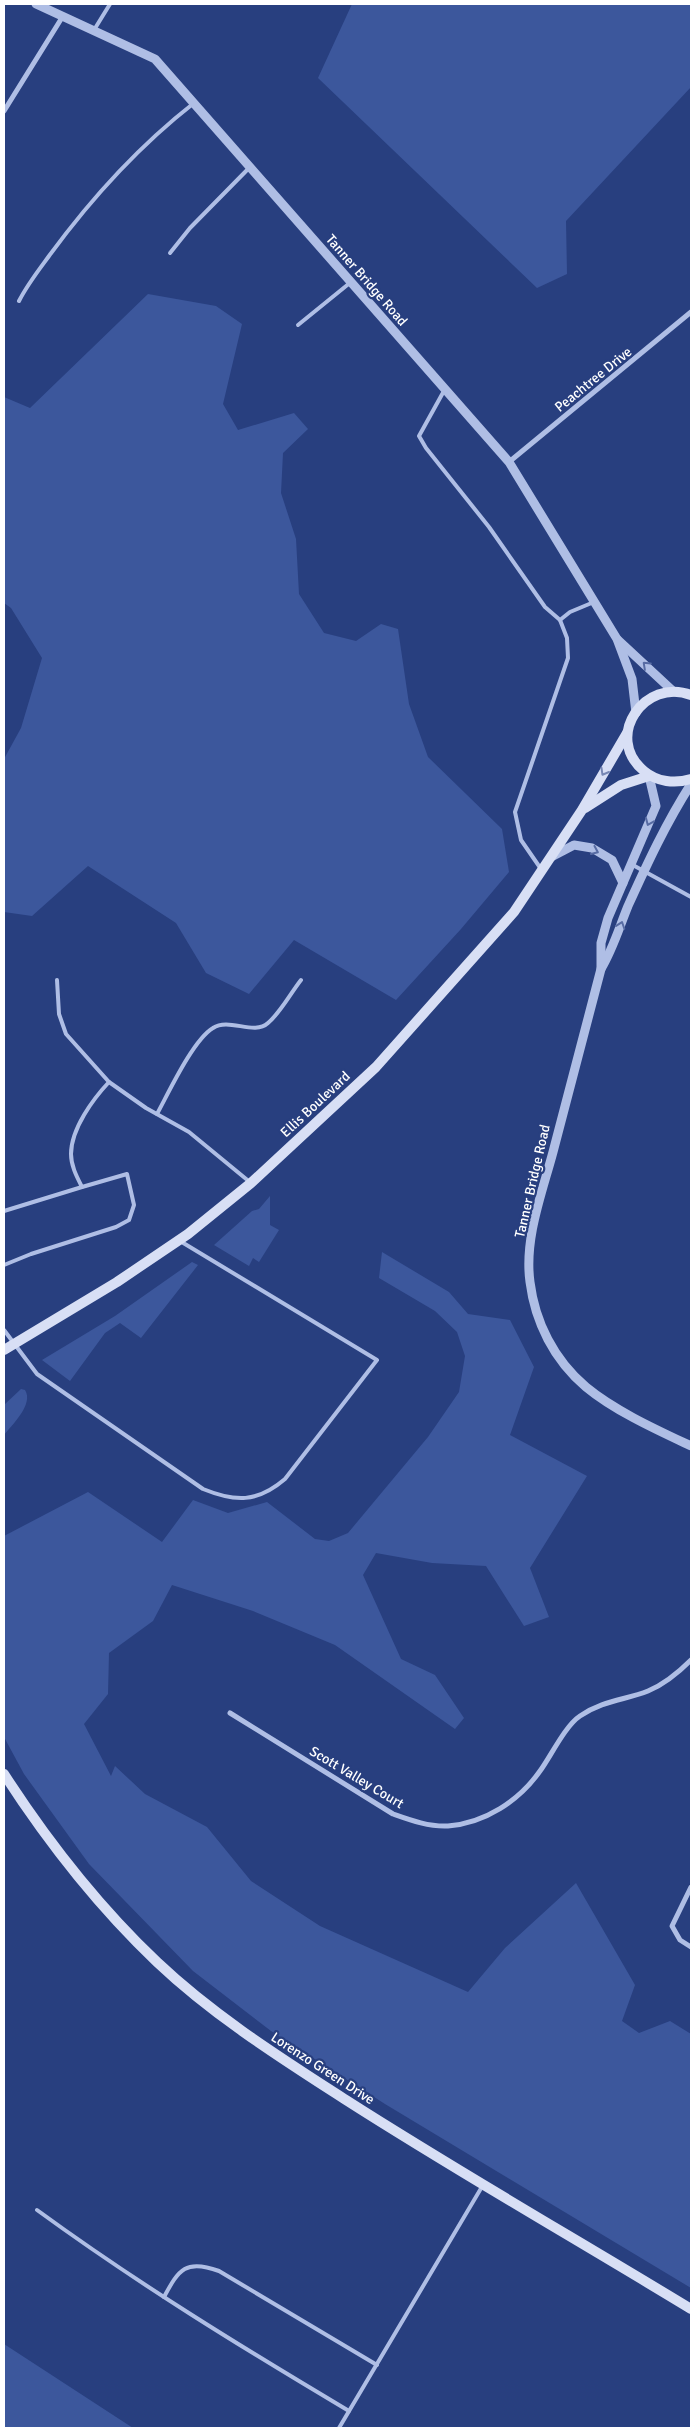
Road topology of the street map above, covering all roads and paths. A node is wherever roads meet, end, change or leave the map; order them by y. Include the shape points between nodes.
1 (36, 4) edge
2 (110, 4) edge
3 (64, 16) junction
4 (94, 30) junction
5 (194, 103) junction
6 (4, 111) edge
7 (250, 167) junction
8 (170, 253) dead end
9 (351, 282) junction
10 (19, 301) dead end
11 (691, 312) edge
12 (298, 325) dead end
13 (445, 389) junction
14 (509, 462) junction
15 (594, 602) junction
16 (560, 620) junction
17 (617, 639) junction
18 (674, 692) junction
19 (690, 693) edge
20 (636, 713) junction
21 (627, 733) junction
22 (649, 776) junction
23 (691, 779) edge
24 (691, 784) edge
25 (582, 810) junction
26 (553, 856) junction
27 (631, 864) junction
28 (644, 870) junction
29 (543, 871) junction
30 (623, 883) junction
31 (691, 897) edge
32 (600, 969) junction
33 (56, 980) dead end
34 (301, 980) dead end
35 (109, 1082) junction
36 (157, 1114) junction
37 (251, 1183) junction
38 (82, 1187) junction
39 (4, 1212) edge
40 (179, 1240) junction
41 (4, 1265) edge
42 (4, 1330) edge
43 (16, 1345) junction
44 (4, 1350) edge
45 (691, 1446) edge
46 (691, 1660) edge
47 (230, 1713) dead end
48 (4, 1774) edge
49 (691, 1887) edge
50 (691, 1947) edge
51 (483, 2184) junction
52 (37, 2210) dead end
53 (164, 2297) junction
54 (691, 2309) edge
55 (377, 2365) junction
56 (349, 2412) junction
57 (339, 2428) edge

1 - 3 street, Tanner Bridge Road
2 - 4 lane
3 - 4 street, Tanner Bridge Road
3 - 6 street
4 - 5 street, Tanner Bridge Road via 155,59
5 - 7 street, Tanner Bridge Road
5 - 10 lane via 165,126 104,189 66,233
7 - 8 lane
7 - 9 street, Tanner Bridge Road
9 - 12 lane
9 - 13 street, Tanner Bridge Road
11 - 14 street, Peachtree Drive
13 - 14 street, Tanner Bridge Road
13 - 16 lane via 419,436 544,607
14 - 15 street, Tanner Bridge Road
15 - 16 lane
15 - 17 street, Tanner Bridge Road
16 - 29 lane via 567,638 568,658 515,812 521,840
18 -> 17 street, Tanner Bridge Road
17 - 20 street, Tanner Bridge Road via 632,679
18 - 19 main road
18 - 20 main road via 661,692 648,699
20 - 21 main road, Ellis Boulevard
21 - 22 main road via 627,750 635,764
21 -> 25 main road, Ellis Boulevard
22 - 23 main road via 660,780
22 - 25 main road, Ellis Boulevard via 621,784
22 -> 27 street, Tanner Bridge Road via 656,806
24 - 28 street, Tanner Bridge Road
25 - 26 main road, Ellis Boulevard
26 - 29 main road, Ellis Boulevard
26 -> 30 street via 574,845 592,848 612,860
27 - 28 lane
27 - 30 street, Tanner Bridge Road
28 - 31 lane
32 -> 28 street, Tanner Bridge Road via 612,951
29 - 37 main road, Ellis Boulevard via 514,912 376,1067
30 - 32 street, Tanner Bridge Road via 601,943
32 - 45 street, Tanner Bridge Road via 532,1233 530,1280 537,1318 564,1364 586,1387 651,1427
33 - 35 lane via 59,1014 66,1034
34 - 36 lane via 268,1024 256,1028 213,1027 195,1047
35 - 36 lane
35 - 38 lane via 74,1135 71,1154 74,1172
36 - 37 lane via 189,1132
37 - 40 main road, Ellis Boulevard
38 - 39 lane
38 - 41 lane via 127,1174 134,1205 128,1220
40 - 43 main road, Ellis Boulevard
40 - 43 lane via 377,1360 285,1479 272,1490 258,1497 242,1499 222,1497 203,1489 37,1374
42 - 43 lane
43 - 44 main road, Ellis Boulevard
46 - 47 street, Scott Valley Court via 676,1676 647,1691 613,1700 579,1716 526,1790 480,1818 448,1826 417,1823 393,1814
48 - 51 main road, Lorenzo Green Drive via 79,1880 117,1923 186,1989 280,2058
49 - 50 street via 672,1926 680,1940
51 - 54 main road, Lorenzo Green Drive
51 - 55 lane
52 - 53 lane via 101,2257
53 - 55 lane via 183,2268 204,2266 219,2271
53 - 56 lane
55 - 56 lane
56 - 57 lane

